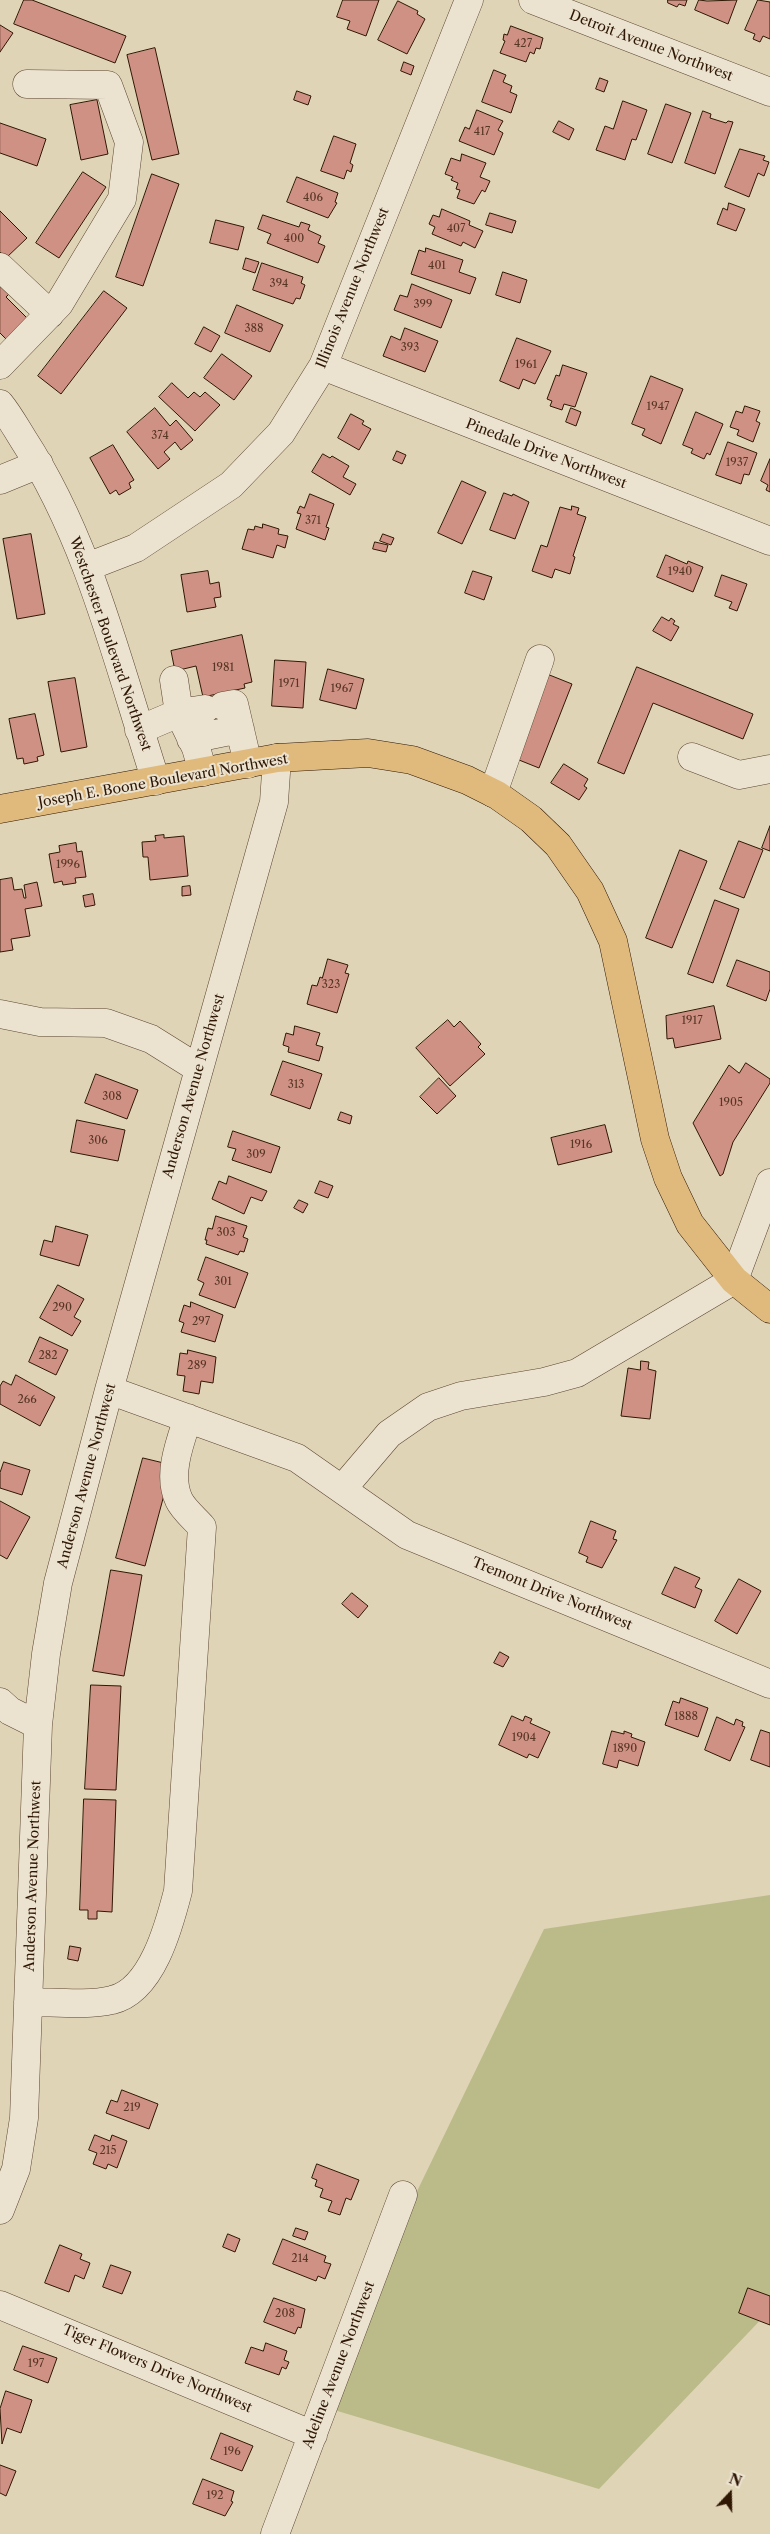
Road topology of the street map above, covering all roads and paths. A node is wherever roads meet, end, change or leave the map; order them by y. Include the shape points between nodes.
1 (469, 0) edge
2 (532, 0) edge
3 (27, 84) dead end
4 (770, 92) edge
5 (0, 268) edge
6 (50, 314) junction
7 (0, 365) edge
8 (322, 366) junction
9 (0, 404) edge
10 (39, 464) junction
11 (0, 480) edge
12 (770, 541) edge
13 (87, 567) junction
14 (540, 659) dead end
15 (174, 680) dead end
16 (202, 709) junction
17 (240, 729) junction
18 (139, 730) junction
19 (191, 739) junction
20 (692, 757) dead end
21 (277, 758) junction
22 (248, 764) junction
23 (770, 769) edge
24 (203, 772) junction
25 (156, 781) junction
26 (493, 793) junction
27 (0, 810) edge
28 (0, 1014) edge
29 (199, 1069) junction
30 (770, 1184) edge
31 (734, 1280) junction
32 (770, 1309) edge
33 (109, 1390) junction
34 (188, 1418) junction
35 (343, 1488) junction
36 (770, 1684) edge
37 (0, 1702) edge
38 (38, 1725) junction
39 (28, 2002) junction
40 (403, 2195) dead end
41 (0, 2210) edge
42 (0, 2305) edge
43 (313, 2435) junction
44 (275, 2534) edge

1 - 8 street, Illinois Avenue Northwest
2 - 4 street, Detroit Avenue Northwest
3 - 6 street via 108,85 129,142 122,199
5 - 6 street
6 - 7 street
8 - 12 street, Pinedale Drive Northwest
8 - 13 street, Illinois Avenue Northwest via 281,433 231,485 136,548
9 - 10 street, Westchester Boulevard Northwest
10 - 11 street
10 - 13 street, Westchester Boulevard Northwest
13 - 18 street, Westchester Boulevard Northwest
14 - 26 street
15 - 16 street
16 - 17 street via 234,704
16 - 18 street
16 - 19 street
17 - 19 street
17 - 22 street
18 - 25 street, Westchester Boulevard Northwest
19 - 24 street
20 - 23 street via 739,775
21 - 22 main road, Joseph E. Boone Boulevard Northwest
21 - 26 main road, Joseph E. Boone Boulevard Northwest via 368,754 403,759 467,780
21 - 29 street, Anderson Avenue Northwest via 274,802
22 - 24 main road, Joseph E. Boone Boulevard Northwest
24 - 25 main road, Joseph E. Boone Boulevard Northwest
25 - 27 main road, Joseph E. Boone Boulevard Northwest
26 - 31 main road, Joseph E. Boone Boulevard Northwest via 531,819 558,845 590,891 613,941 655,1139 668,1178 690,1224
28 - 29 street via 40,1022 106,1023 151,1039
29 - 33 street, Anderson Avenue Northwest
30 - 31 street
31 - 32 main road, Joseph E. Boone Boulevard Northwest
31 - 35 street via 577,1373 460,1396 428,1407 389,1434
33 - 34 street, Tremont Drive Northwest
33 - 38 street, Anderson Avenue Northwest via 58,1583
34 - 35 street, Tremont Drive Northwest via 297,1458
34 - 39 street via 176,1456 175,1476 179,1500 202,1527 178,1891 146,1977 132,1992 112,2000
35 - 36 street, Tremont Drive Northwest via 407,1535
37 - 38 street via 10,1711
38 - 39 street, Anderson Avenue Northwest
39 - 41 street, Anderson Avenue Northwest via 24,2118 16,2169
40 - 43 street, Adeline Avenue Northwest
42 - 43 street, Tiger Flowers Drive Northwest
43 - 44 street, Adeline Avenue Northwest

